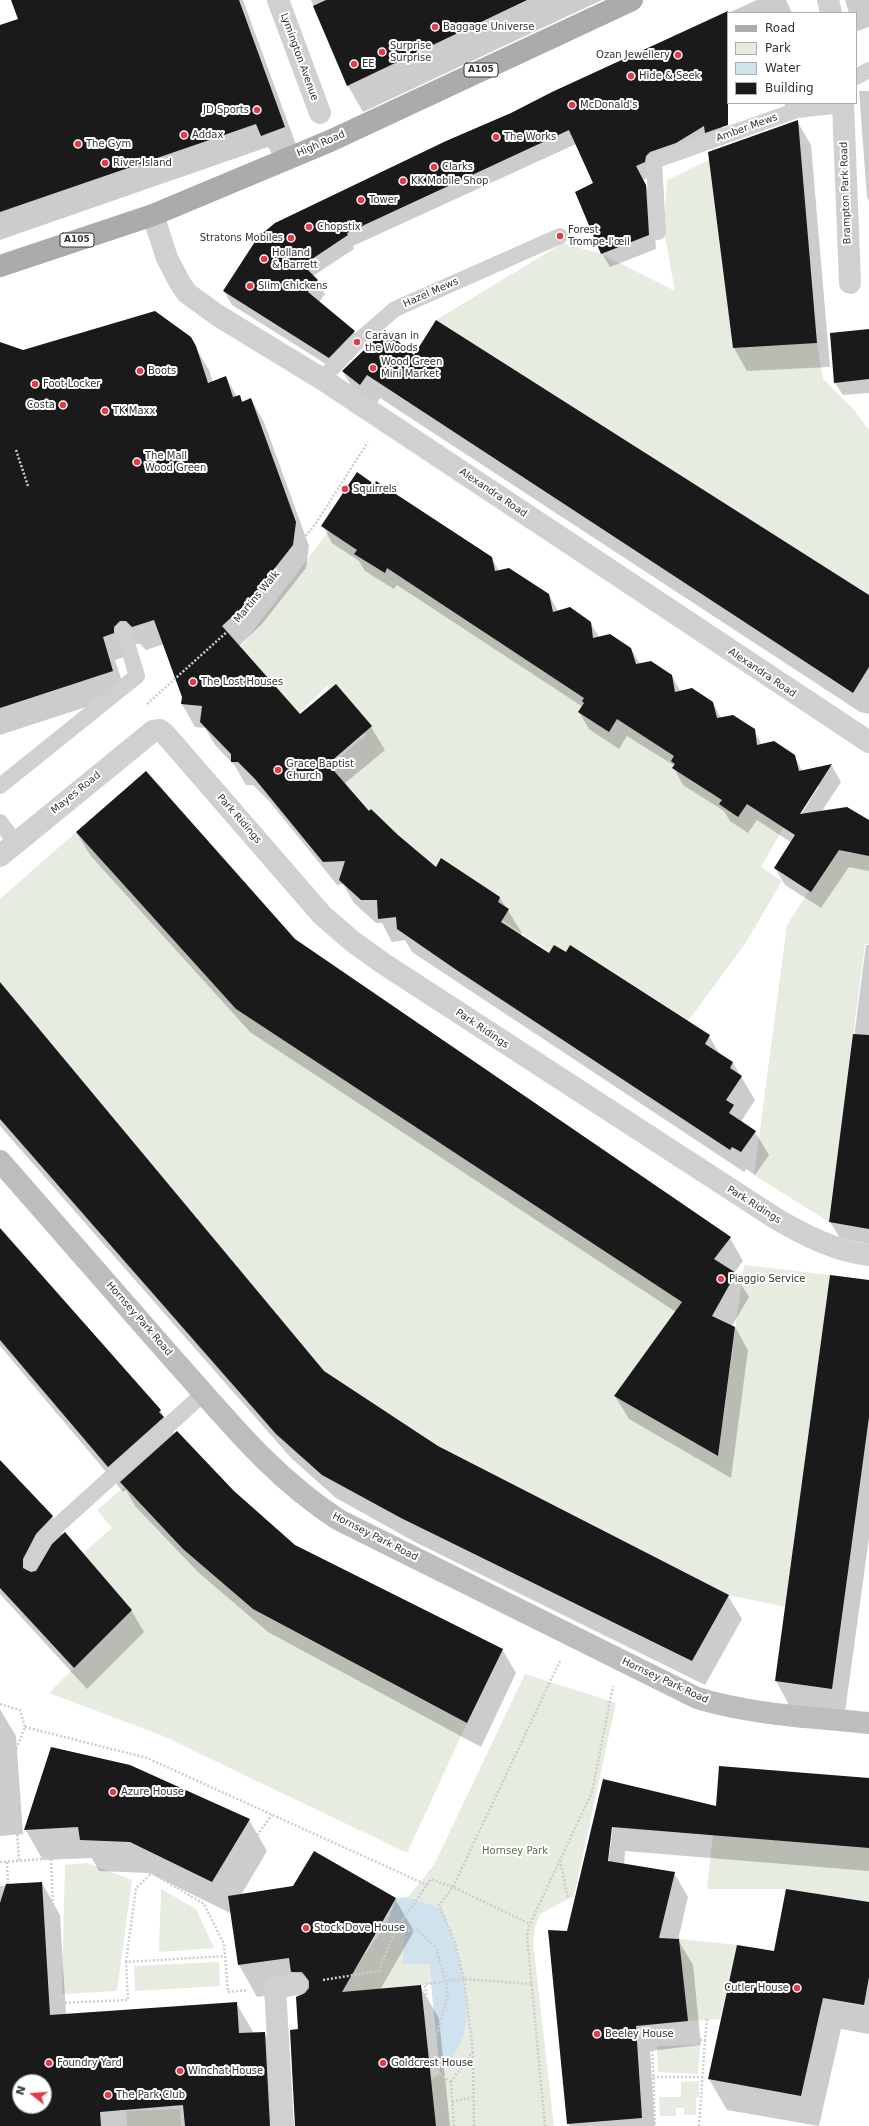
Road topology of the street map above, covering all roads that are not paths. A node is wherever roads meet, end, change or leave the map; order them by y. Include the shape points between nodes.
1 (278, 0) edge
2 (632, 0) edge
3 (828, 0) edge
4 (831, 12) edge
5 (869, 70) edge
6 (857, 76) edge
7 (843, 104) edge
8 (320, 113) dead end
9 (153, 215) junction
10 (658, 232) dead end
11 (560, 236) dead end
12 (0, 266) edge
13 (850, 283) dead end
14 (322, 379) junction
15 (123, 630) dead end
16 (152, 731) joint
17 (869, 742) edge
18 (0, 786) edge
19 (0, 822) edge
20 (8, 850) edge
21 (0, 1161) edge
22 (869, 1255) edge
23 (204, 1393) junction
24 (31, 1563) dead end
25 (869, 1722) edge
26 (297, 1984) road end
27 (283, 2126) edge

1 - 8 street, Lymington Avenue
2 - 9 main road, High Road / A105 via 330,140
3 - 4 street
5 - 6 lane
7 - 10 lane, Amber Mews via 797,110 654,161
7 - 13 street, Brampton Park Road
9 - 12 main road, High Road / A105
9 - 14 street, Alexandra Road via 171,267 187,292 217,315
11 - 14 lane, Hazel Mews via 395,309 357,342
14 - 17 street, Alexandra Road
15 - 18 lane via 137,676
16 - 20 street, Mayes Road
16 - 22 street, Park Ridings via 160,730 166,734 322,915 352,941 522,1055 775,1218 828,1245
19 - 20 lane
21 - 23 main road, Hornsey Park Road
23 - 24 lane via 44,1538
23 - 25 main road, Hornsey Park Road via 262,1459 310,1501 339,1520 618,1660 697,1698 716,1704 768,1713
26 - 27 street via 275,1988

